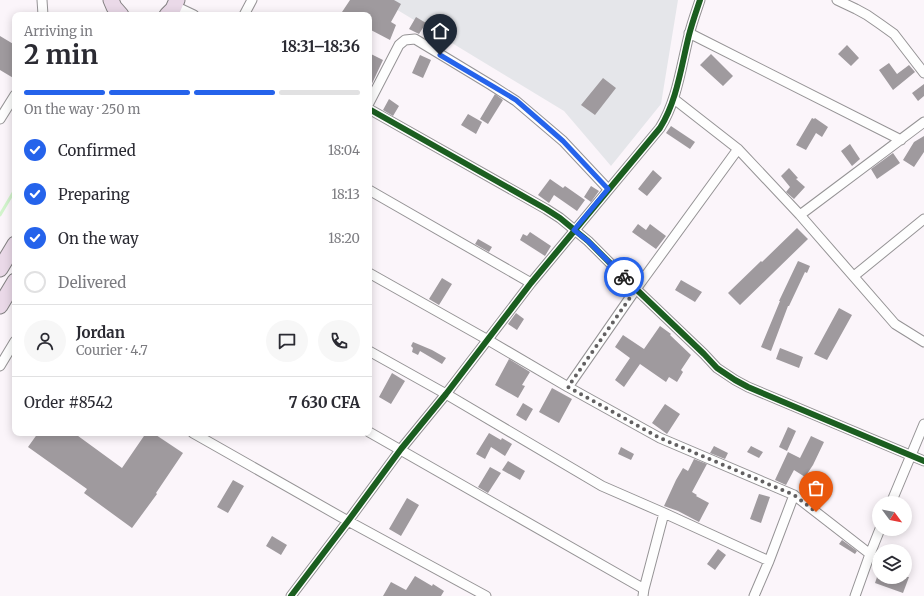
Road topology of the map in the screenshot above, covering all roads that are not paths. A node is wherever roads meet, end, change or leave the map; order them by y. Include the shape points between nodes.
1 (42, 0) edge
2 (252, 0) edge
3 (700, 0) edge
4 (837, 0) edge
5 (110, 6) edge
6 (173, 7) edge
7 (43, 12) edge
8 (118, 12) edge
9 (186, 12) edge
10 (246, 12) edge
11 (689, 32) junction
12 (924, 73) edge
13 (372, 98) edge
14 (12, 99) edge
15 (674, 99) junction
16 (372, 111) edge
17 (0, 119) edge
18 (924, 122) edge
19 (900, 140) junction
20 (738, 149) junction
21 (608, 189) junction
22 (372, 192) edge
23 (800, 215) junction
24 (924, 219) edge
25 (574, 230) junction
26 (12, 249) edge
27 (0, 269) edge
28 (372, 275) edge
29 (854, 276) junction
30 (531, 283) junction
31 (12, 286) edge
32 (636, 289) junction
33 (0, 306) edge
34 (488, 340) junction
35 (924, 342) edge
36 (12, 346) edge
37 (372, 353) edge
38 (0, 366) edge
39 (568, 387) junction
40 (446, 394) junction
41 (924, 424) edge
42 (372, 434) edge
43 (198, 436) edge
44 (401, 449) junction
45 (911, 455) junction
46 (924, 461) edge
47 (794, 495) junction
48 (894, 496) edge
49 (664, 513) junction
50 (348, 521) junction
51 (877, 536) edge
52 (870, 554) junction
53 (769, 561) junction
54 (643, 592) edge
55 (291, 596) edge
56 (486, 596) edge
57 (754, 596) edge
58 (855, 596) edge

1 - 7 street
2 - 10 street
3 - 11 street
4 - 12 street via 867,15 894,34
5 - 8 highway
6 - 9 street
11 - 15 street
11 - 19 street
13 - 21 street via 399,45 405,40 415,40 516,100 563,141
14 - 17 street
15 - 20 street
15 - 21 street via 660,128
16 - 25 street via 546,209
18 - 19 street
19 - 23 street
20 - 23 street
20 - 32 street
21 - 25 street
22 - 30 street
23 - 29 street
24 - 29 street
25 - 30 street
25 - 32 street
26 - 27 highway
28 - 34 street
29 - 35 street via 896,324
30 - 34 street
31 - 33 highway
32 - 39 street
32 - 45 street via 717,368 735,380
34 - 39 street
34 - 40 street
36 - 38 street
37 - 40 street
39 - 47 street via 660,438
40 - 44 street
40 - 49 street via 602,486
41 - 45 street
42 - 44 street
43 - 50 street
44 - 50 street
44 - 54 street
45 - 46 street
45 - 48 street
47 - 52 street
47 - 53 street
49 - 53 street
49 - 54 street
50 - 55 street
50 - 56 street
51 - 52 street
52 - 58 street
53 - 57 street

